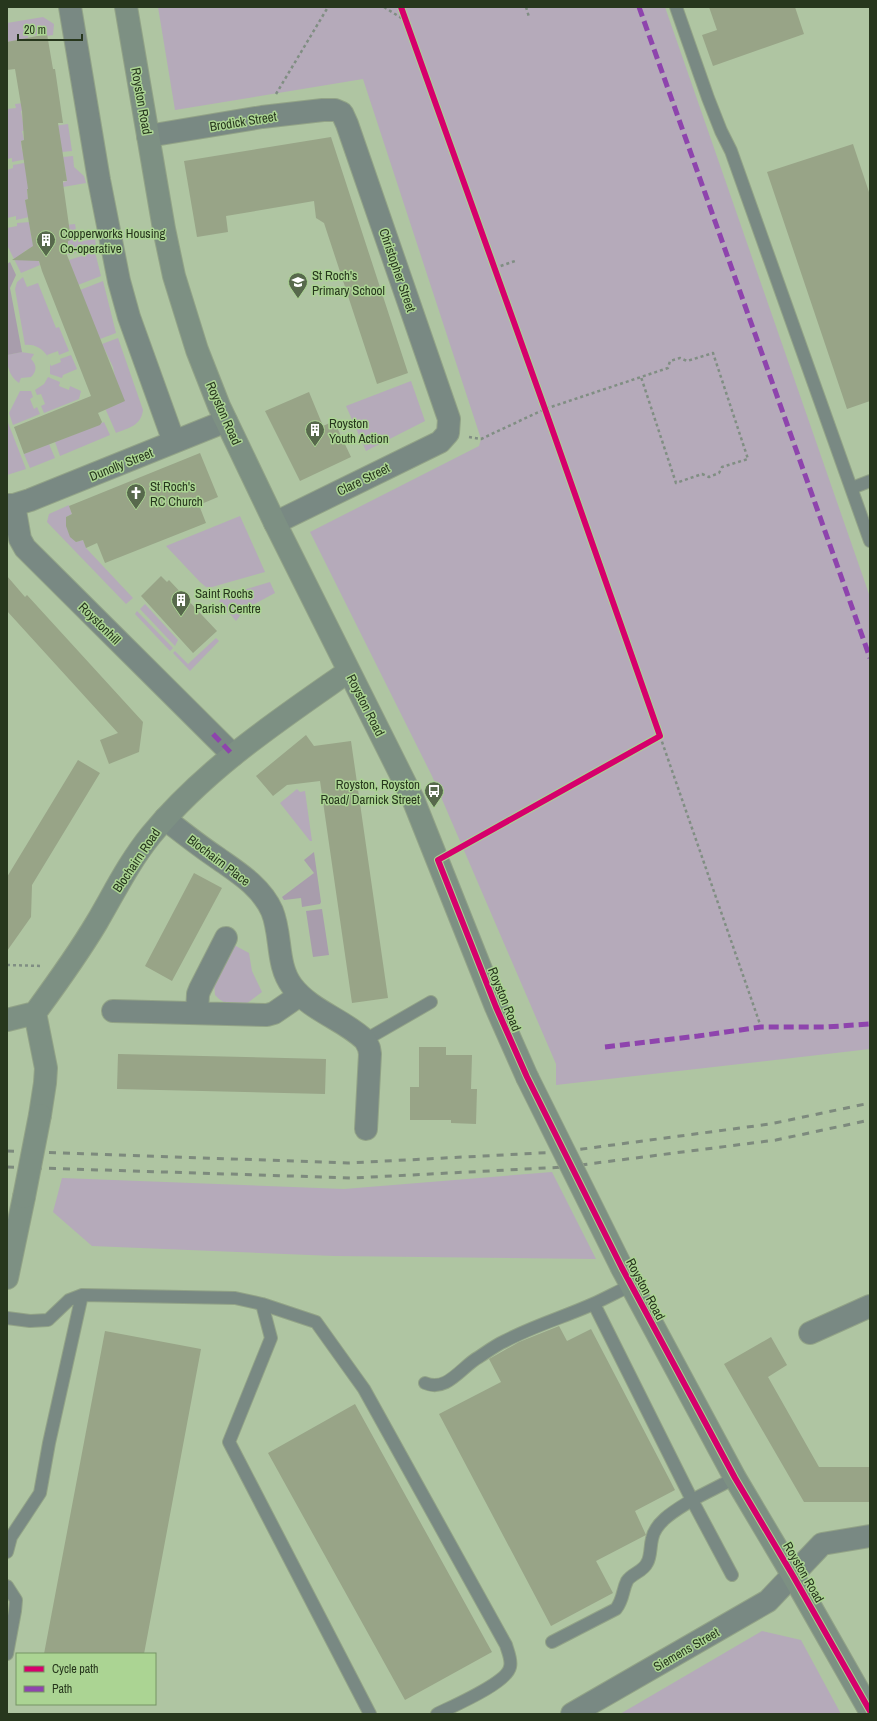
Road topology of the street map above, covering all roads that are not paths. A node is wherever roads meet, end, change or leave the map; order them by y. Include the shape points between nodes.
1 (70, 7) edge
2 (126, 7) edge
3 (676, 7) edge
4 (339, 111) joint
5 (148, 136) junction
6 (226, 421) junction
7 (448, 433) joint
8 (174, 442) junction
9 (870, 481) edge
10 (852, 488) junction
11 (11, 505) edge
12 (275, 523) junction
13 (870, 541) edge
14 (349, 671) junction
15 (233, 755) junction
16 (165, 819) junction
17 (226, 938) dead end
18 (300, 995) junction
19 (431, 1002) dead end
20 (112, 1011) dead end
21 (36, 1013) junction
22 (197, 1013) junction
23 (7, 1020) edge
24 (365, 1040) junction
25 (366, 1129) dead end
26 (627, 1277) junction
27 (7, 1278) edge
28 (82, 1295) junction
29 (262, 1304) junction
30 (594, 1304) junction
31 (870, 1306) edge
32 (7, 1318) edge
33 (810, 1333) dead end
34 (425, 1383) dead end
35 (735, 1478) junction
36 (692, 1500) junction
37 (870, 1536) edge
38 (7, 1552) edge
39 (792, 1574) junction
40 (732, 1575) dead end
41 (7, 1586) edge
42 (552, 1642) dead end
43 (7, 1654) edge
44 (870, 1711) edge
45 (370, 1714) edge
46 (438, 1714) edge
47 (572, 1714) edge

1 - 8 street via 118,281
2 - 5 street, Royston Road
3 - 10 lane via 716,119 731,151
4 - 5 street, Brodick Street via 330,109
4 - 7 street, Christopher Street via 348,124 449,419
5 - 6 street, Royston Road via 176,282 197,350
6 - 8 street, Dunolly Street
6 - 12 street, Royston Road
7 - 12 street, Clare Street via 440,442
8 - 11 street, Dunolly Street via 30,500
9 - 10 lane
10 - 13 lane
11 - 15 street, Roystonhill via 20,539 26,548
12 - 14 street, Royston Road
14 - 15 street, Blochairn Road
14 - 26 street, Royston Road, bridge via 413,799 496,1007 527,1077
15 - 16 street, Blochairn Road
16 - 18 street, Blochairn Place via 240,874 265,899 275,919 284,971
16 - 21 street, Blochairn Road via 136,855 98,921
17 - 22 street via 198,994
18 - 22 street via 267,1015
18 - 24 street, Blochairn Place
19 - 24 lane
20 - 22 street
21 - 23 street
21 - 27 street, bridge via 46,1068 45,1083
24 - 25 street via 370,1054
26 - 30 lane
26 - 35 street, Royston Road
28 - 29 lane via 235,1298
28 - 32 lane via 69,1300 48,1320
28 - 38 lane via 40,1493 11,1537
29 - 45 lane via 271,1338 229,1442
29 - 46 lane via 316,1322 364,1389 506,1646 510,1668 500,1681
30 - 34 lane via 505,1341 471,1361 450,1380 431,1386
30 - 36 lane
31 - 33 street
35 - 36 lane
35 - 39 street, Royston Road
36 - 40 lane
36 - 42 lane via 656,1529 648,1563 627,1582 622,1601 616,1609
37 - 39 street, Siemens Street via 822,1544
39 - 44 street, Royston Road
39 - 47 street, Siemens Street via 768,1601
41 - 43 lane via 16,1600

